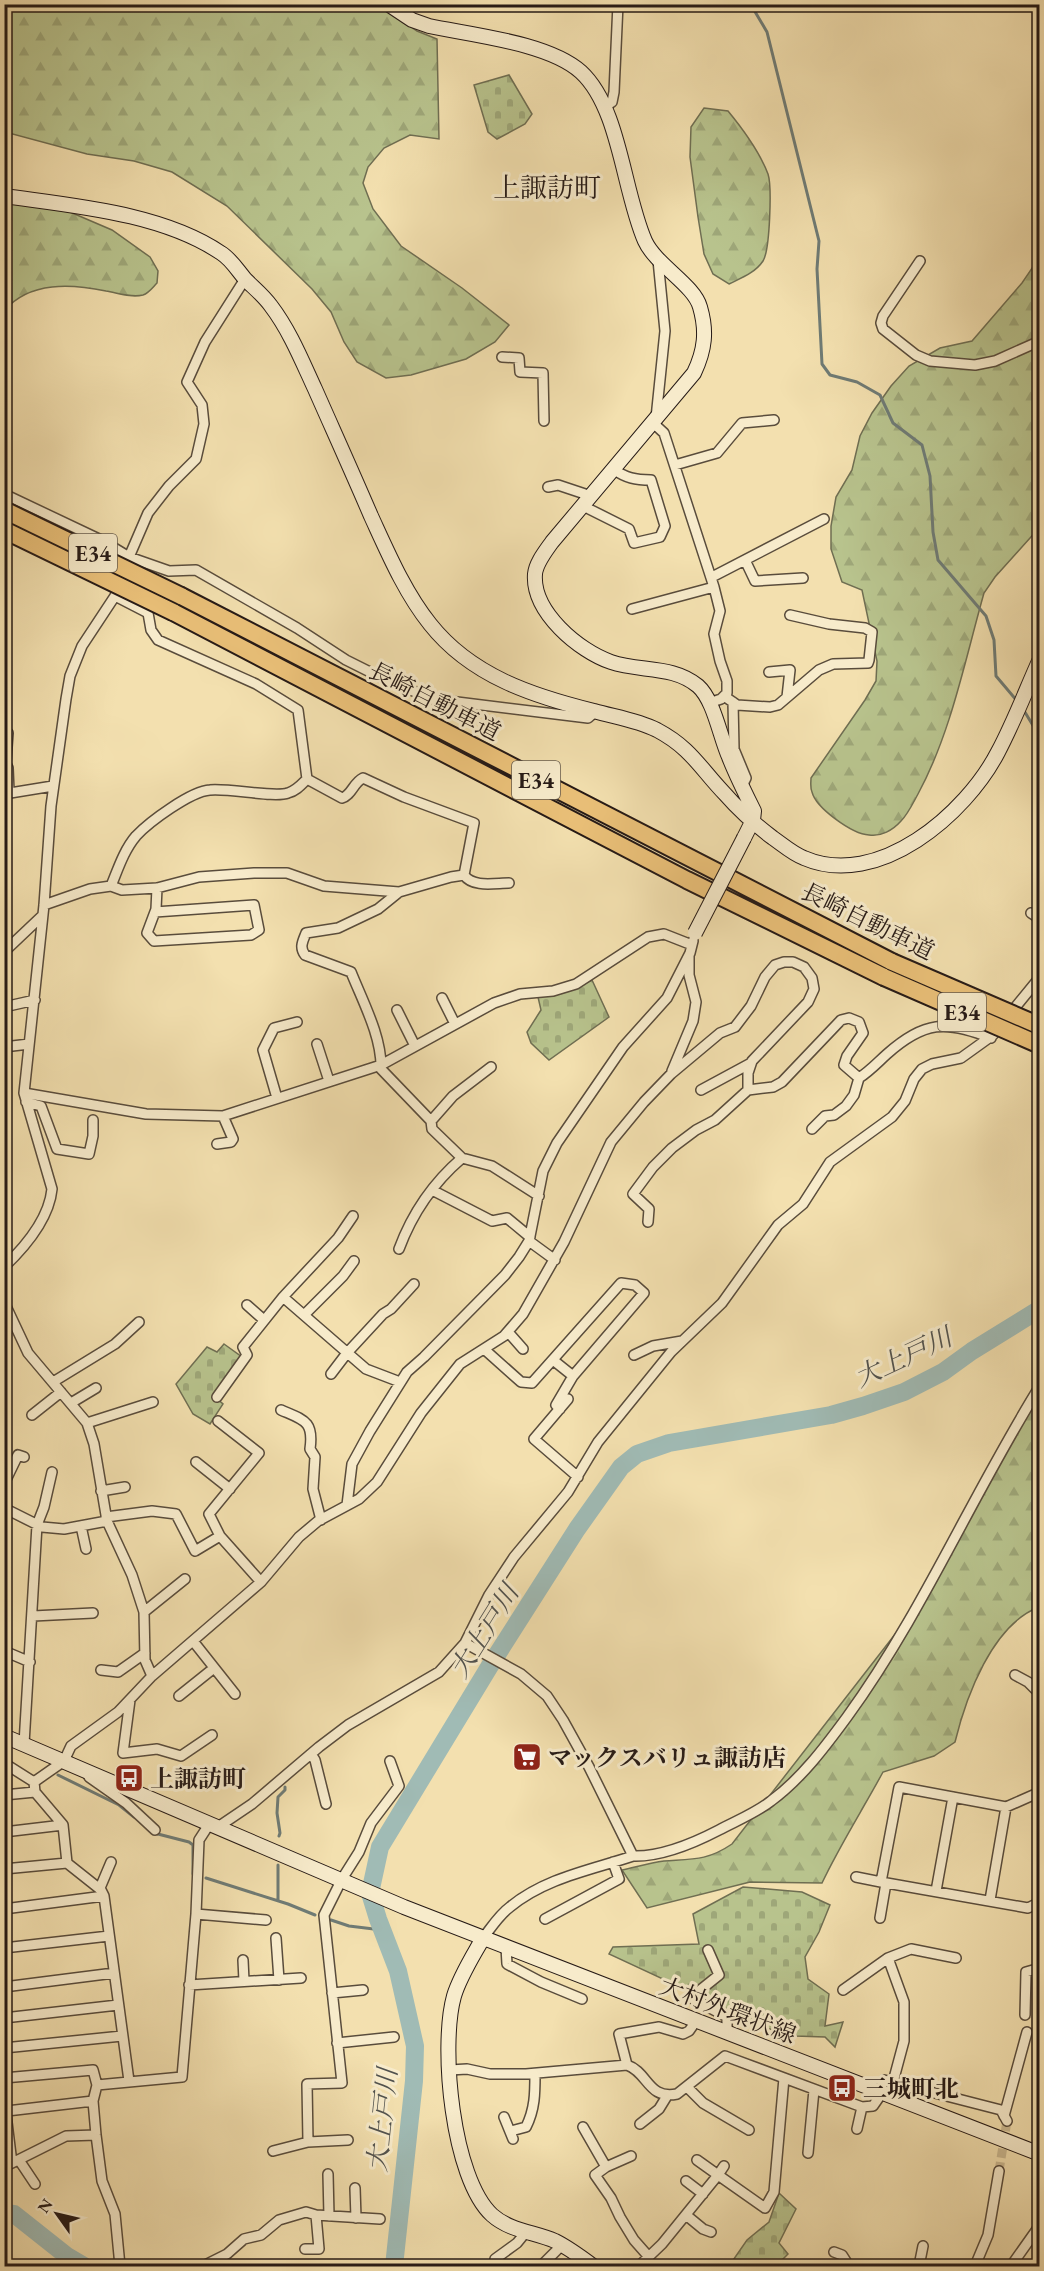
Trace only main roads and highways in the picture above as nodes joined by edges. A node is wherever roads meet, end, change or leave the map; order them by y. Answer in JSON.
{"nodes":[{"id":1,"x":4,"y":510,"type":"edge"},
{"id":2,"x":4,"y":530,"type":"edge"},
{"id":3,"x":1040,"y":1026,"type":"edge"},
{"id":4,"x":1040,"y":1045,"type":"edge"}],
"edges":[{"from":1,"to":3,"type":"highway","name":"長崎自動車道","number":"E34","bridge":true},
{"from":2,"to":4,"type":"highway","name":"長崎自動車道","number":"E34","bridge":true}]}
